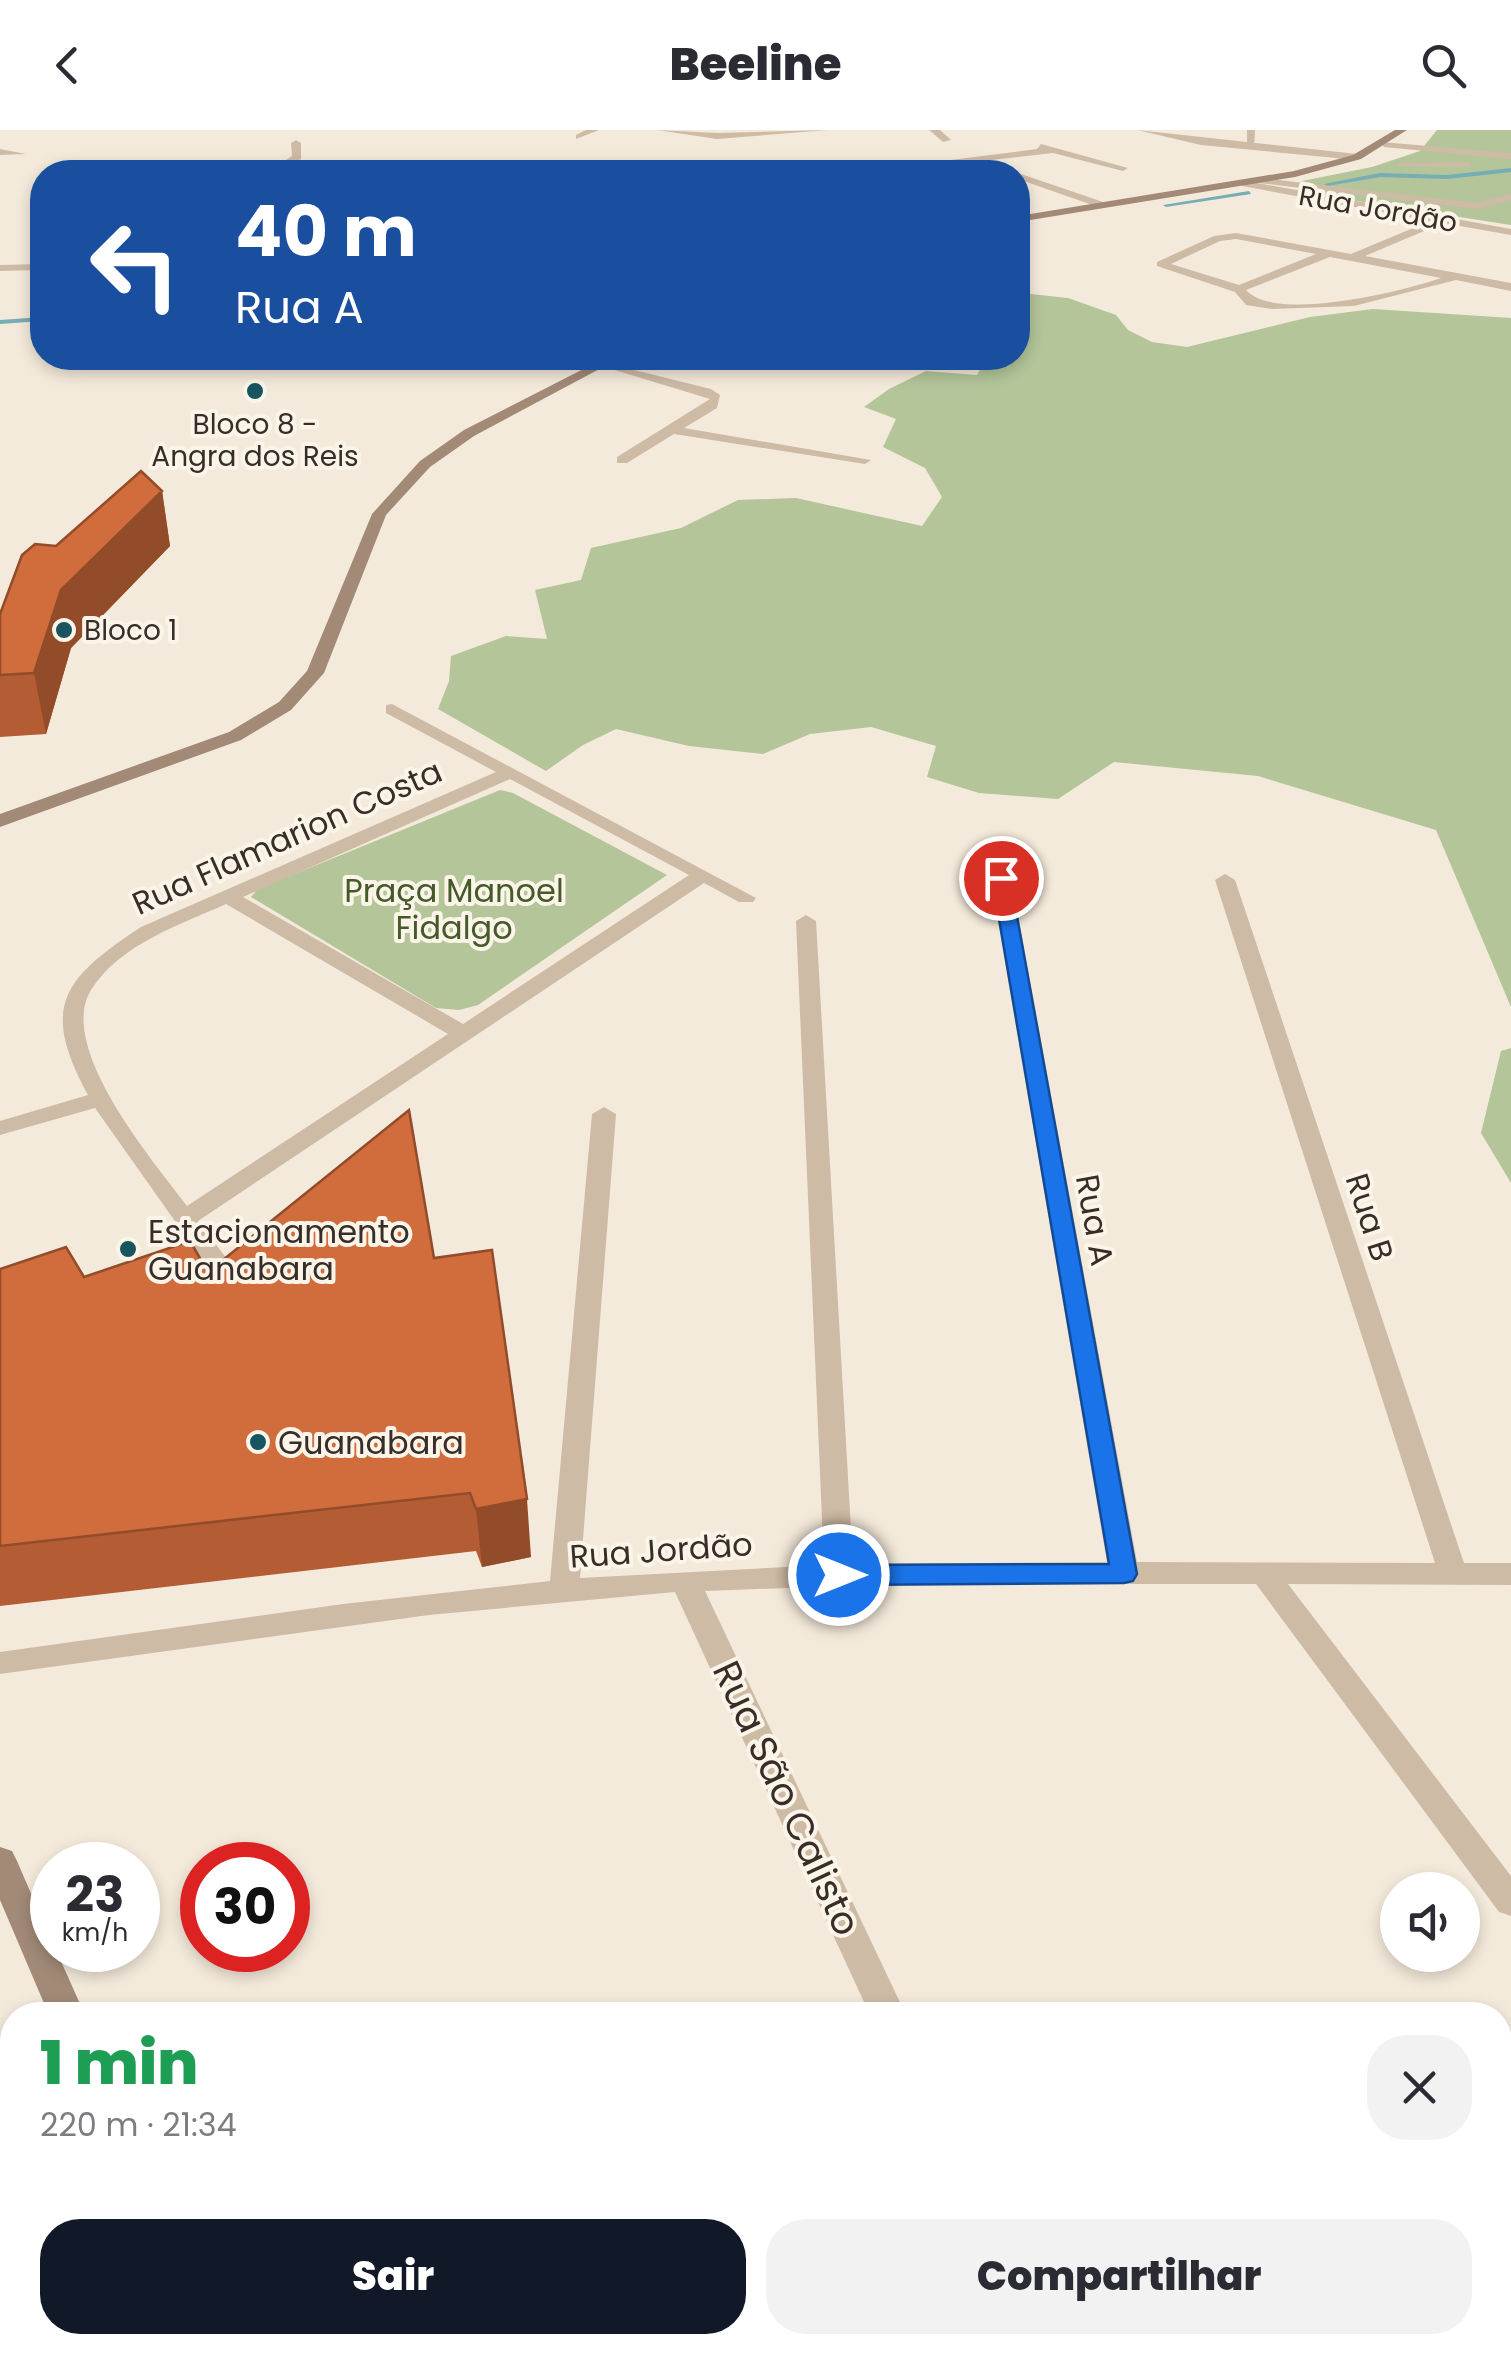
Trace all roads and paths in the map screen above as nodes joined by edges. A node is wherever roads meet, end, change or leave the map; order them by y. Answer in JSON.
{"nodes":[{"id":1,"x":594,"y":130,"type":"edge"},
{"id":2,"x":662,"y":130,"type":"edge"},
{"id":3,"x":808,"y":130,"type":"edge"},
{"id":4,"x":823,"y":130,"type":"edge"},
{"id":5,"x":934,"y":130,"type":"edge"},
{"id":6,"x":1142,"y":130,"type":"edge"},
{"id":7,"x":1251,"y":130,"type":"edge"},
{"id":8,"x":1402,"y":130,"type":"edge"},
{"id":9,"x":579,"y":138,"type":"dead end"},
{"id":10,"x":946,"y":140,"type":"dead end"},
{"id":11,"x":296,"y":143,"type":"dead end"},
{"id":12,"x":1024,"y":144,"type":"dead end"},
{"id":13,"x":1384,"y":144,"type":"junction"},
{"id":14,"x":1251,"y":147,"type":"junction"},
{"id":15,"x":1055,"y":150,"type":"junction"},
{"id":16,"x":0,"y":152,"type":"edge"},
{"id":17,"x":22,"y":154,"type":"dead end"},
{"id":18,"x":1511,"y":156,"type":"edge"},
{"id":19,"x":1357,"y":157,"type":"junction"},
{"id":20,"x":292,"y":160,"type":"edge"},
{"id":21,"x":970,"y":160,"type":"edge"},
{"id":22,"x":1511,"y":164,"type":"edge"},
{"id":23,"x":1400,"y":166,"type":"dead end"},
{"id":24,"x":1123,"y":168,"type":"dead end"},
{"id":25,"x":1030,"y":180,"type":"edge"},
{"id":26,"x":1262,"y":181,"type":"junction"},
{"id":27,"x":1246,"y":184,"type":"junction"},
{"id":28,"x":1511,"y":197,"type":"edge"},
{"id":29,"x":1105,"y":206,"type":"junction"},
{"id":30,"x":1476,"y":206,"type":"junction"},
{"id":31,"x":1511,"y":212,"type":"edge"},
{"id":32,"x":1030,"y":218,"type":"edge"},
{"id":33,"x":1439,"y":221,"type":"junction"},
{"id":34,"x":1511,"y":232,"type":"edge"},
{"id":35,"x":1329,"y":252,"type":"junction"},
{"id":36,"x":1354,"y":257,"type":"junction"},
{"id":37,"x":30,"y":267,"type":"edge"},
{"id":38,"x":0,"y":268,"type":"edge"},
{"id":39,"x":1454,"y":277,"type":"junction"},
{"id":40,"x":1511,"y":288,"type":"edge"},
{"id":41,"x":1240,"y":289,"type":"junction"},
{"id":42,"x":587,"y":370,"type":"edge"},
{"id":43,"x":641,"y":370,"type":"edge"},
{"id":44,"x":672,"y":430,"type":"junction"},
{"id":45,"x":622,"y":460,"type":"dead end"},
{"id":46,"x":864,"y":460,"type":"dead end"},
{"id":47,"x":392,"y":709,"type":"dead end"},
{"id":48,"x":511,"y":772,"type":"junction"},
{"id":49,"x":0,"y":821,"type":"edge"},
{"id":50,"x":703,"y":874,"type":"junction"},
{"id":51,"x":1001,"y":878,"type":"dead end"},
{"id":52,"x":1225,"y":880,"type":"dead end"},
{"id":53,"x":227,"y":896,"type":"junction"},
{"id":54,"x":746,"y":898,"type":"dead end"},
{"id":55,"x":806,"y":921,"type":"dead end"},
{"id":56,"x":460,"y":1032,"type":"junction"},
{"id":57,"x":100,"y":1099,"type":"junction"},
{"id":58,"x":604,"y":1114,"type":"dead end"},
{"id":59,"x":0,"y":1128,"type":"edge"},
{"id":60,"x":186,"y":1218,"type":"junction"},
{"id":61,"x":227,"y":1276,"type":"edge"},
{"id":62,"x":1262,"y":1572,"type":"junction"},
{"id":63,"x":1124,"y":1574,"type":"junction"},
{"id":64,"x":1453,"y":1574,"type":"junction"},
{"id":65,"x":1511,"y":1574,"type":"edge"},
{"id":66,"x":839,"y":1575,"type":"junction"},
{"id":67,"x":685,"y":1581,"type":"junction"},
{"id":68,"x":564,"y":1592,"type":"junction"},
{"id":69,"x":0,"y":1663,"type":"edge"},
{"id":70,"x":0,"y":1861,"type":"edge"},
{"id":71,"x":1511,"y":1902,"type":"edge"},
{"id":72,"x":61,"y":2002,"type":"edge"},
{"id":73,"x":882,"y":2002,"type":"edge"}],
"edges":[{"from":1,"to":9,"type":"street"},
{"from":2,"to":3,"type":"street"},
{"from":3,"to":4,"type":"street"},
{"from":5,"to":10,"type":"street"},
{"from":6,"to":14,"type":"street"},
{"from":7,"to":14,"type":"lane"},
{"from":8,"to":13,"type":"main road"},
{"from":11,"to":20,"type":"street"},
{"from":12,"to":15,"type":"street"},
{"from":13,"to":18,"type":"lane"},
{"from":13,"to":19,"type":"main road"},
{"from":14,"to":19,"type":"street"},
{"from":15,"to":21,"type":"street"},
{"from":15,"to":24,"type":"street"},
{"from":16,"to":17,"type":"lane"},
{"from":19,"to":26,"type":"main road"},
{"from":22,"to":23,"type":"lane"},
{"from":25,"to":29,"type":"street"},
{"from":26,"to":27,"type":"main road"},
{"from":26,"to":30,"type":"lane"},
{"from":27,"to":29,"type":"main road"},
{"from":27,"to":33,"type":"street","name":"Rua Jordão"},
{"from":28,"to":30,"type":"lane"},
{"from":29,"to":32,"type":"main road"},
{"from":30,"to":31,"type":"lane"},
{"from":30,"to":33,"type":"lane"},
{"from":33,"to":34,"type":"street","name":"Rua Jordão"},
{"from":33,"to":36,"type":"street"},
{"from":35,"to":36,"type":"street","name":"Rua Jordão"},
{"from":35,"to":41,"type":"street","name":"Rua Jordão"},
{"from":35,"to":41,"type":"street","name":"Rua Jordão"},
{"from":36,"to":39,"type":"street","name":"Rua Jordão"},
{"from":37,"to":38,"type":"street"},
{"from":39,"to":40,"type":"street"},
{"from":39,"to":41,"type":"street","name":"Rua Jordão"},
{"from":42,"to":49,"type":"main road"},
{"from":43,"to":44,"type":"lane"},
{"from":44,"to":45,"type":"lane"},
{"from":44,"to":46,"type":"lane"},
{"from":47,"to":48,"type":"street"},
{"from":48,"to":50,"type":"street"},
{"from":48,"to":53,"type":"street","name":"Rua Flamarion Costa"},
{"from":50,"to":54,"type":"street"},
{"from":50,"to":56,"type":"street"},
{"from":51,"to":63,"type":"street","name":"Rua A"},
{"from":52,"to":64,"type":"street","name":"Rua B"},
{"from":53,"to":56,"type":"street"},
{"from":53,"to":57,"type":"street","name":"Rua Flamarion Costa"},
{"from":55,"to":66,"type":"street"},
{"from":56,"to":60,"type":"street"},
{"from":57,"to":59,"type":"street"},
{"from":57,"to":60,"type":"street","name":"Rua Flamarion Costa"},
{"from":58,"to":68,"type":"street"},
{"from":60,"to":61,"type":"street","name":"Rua Flamarion Costa"},
{"from":62,"to":63,"type":"street","name":"Rua Jordão"},
{"from":62,"to":64,"type":"street","name":"Rua Jordão"},
{"from":62,"to":71,"type":"street"},
{"from":63,"to":66,"type":"street","name":"Rua Jordão"},
{"from":64,"to":65,"type":"street","name":"Rua Jordão"},
{"from":66,"to":67,"type":"street","name":"Rua Jordão"},
{"from":67,"to":68,"type":"street","name":"Rua Jordão"},
{"from":67,"to":73,"type":"street","name":"Rua São Calisto"},
{"from":68,"to":69,"type":"street","name":"Rua Jordão"},
{"from":70,"to":72,"type":"main road"}]}
